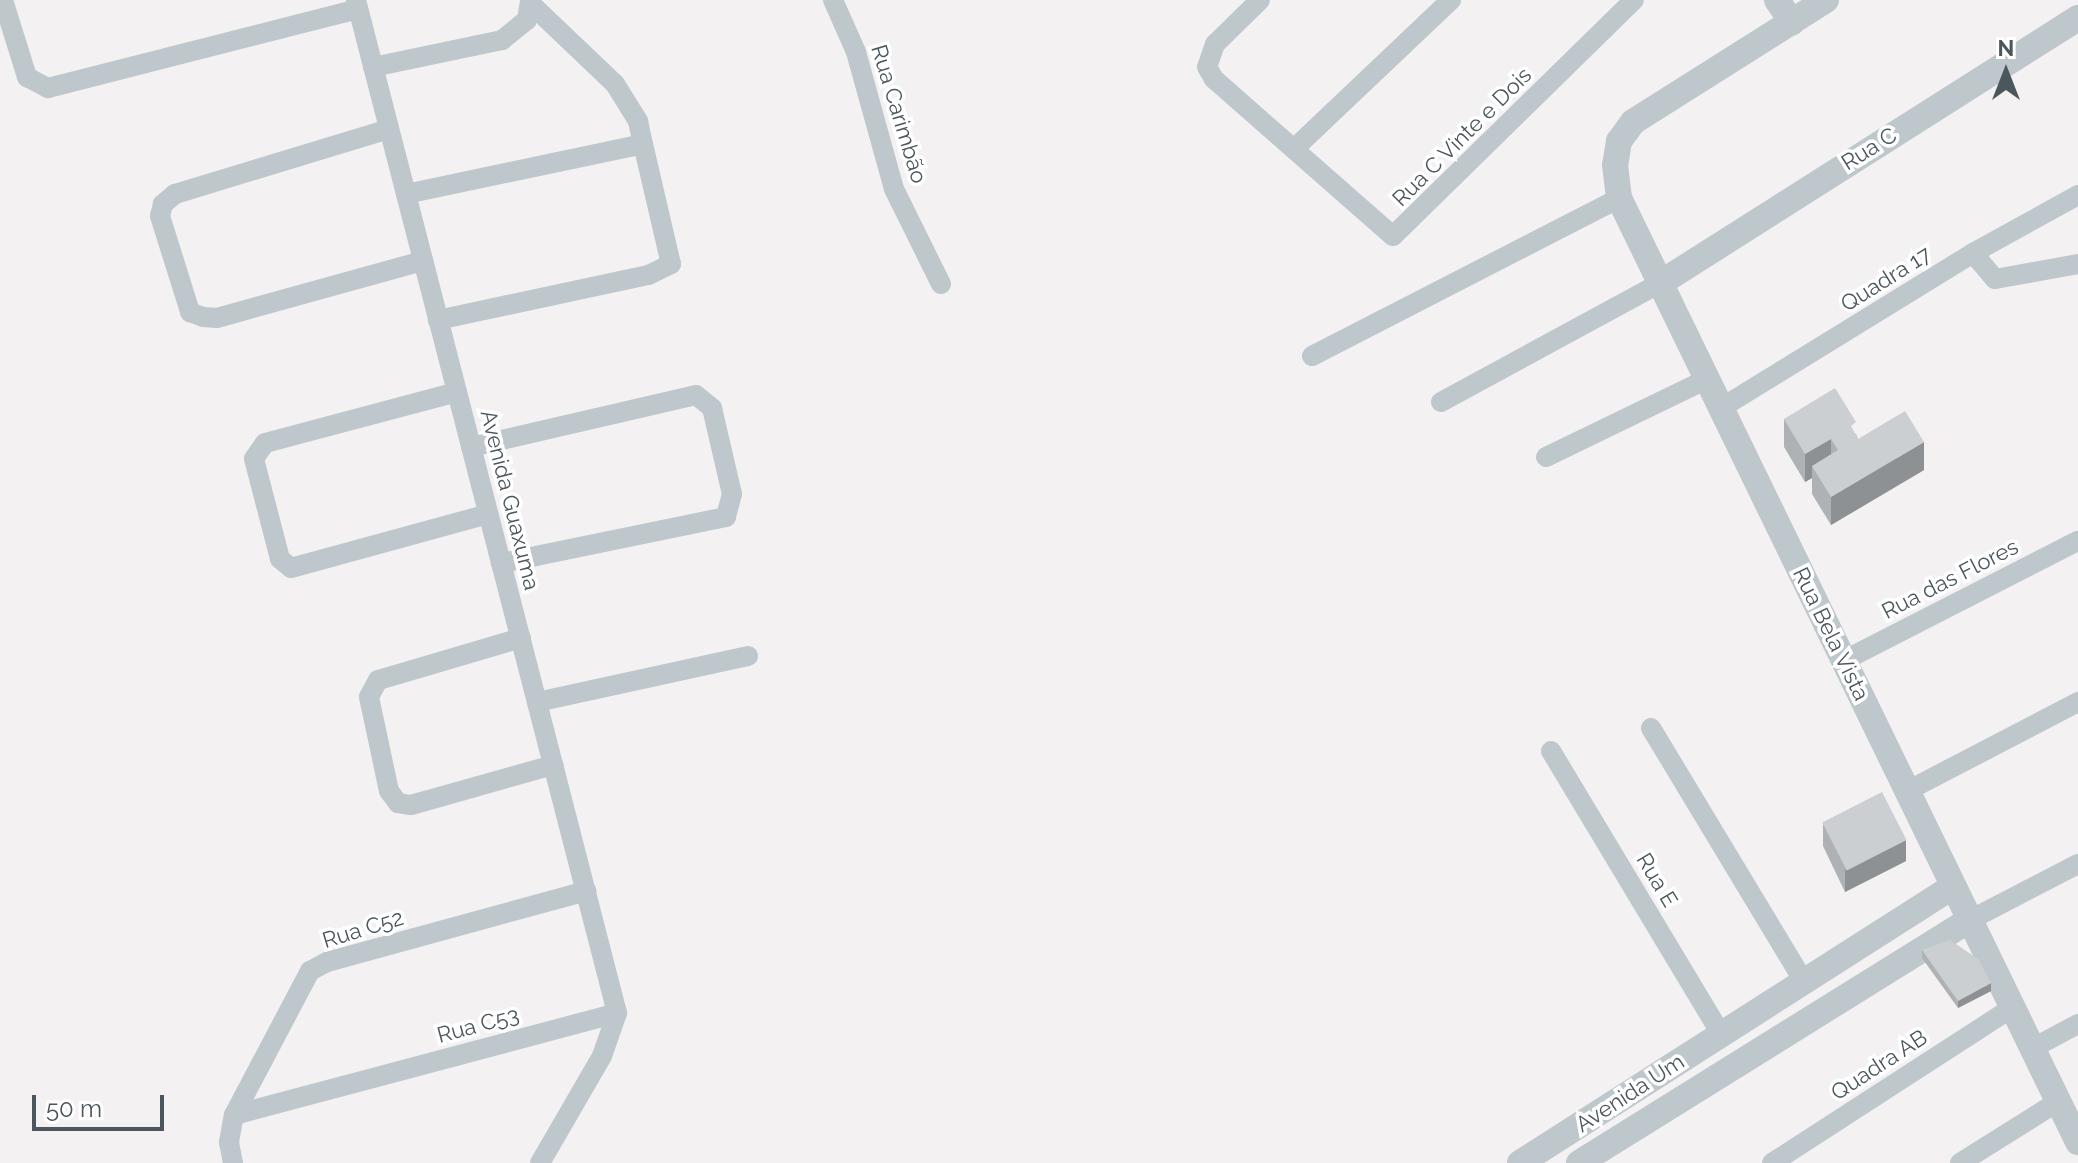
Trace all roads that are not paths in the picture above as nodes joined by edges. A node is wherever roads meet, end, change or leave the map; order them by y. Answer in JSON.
{"nodes":[{"id":1,"x":3,"y":0,"type":"edge"},
{"id":2,"x":833,"y":0,"type":"edge"},
{"id":3,"x":1260,"y":0,"type":"edge"},
{"id":4,"x":1451,"y":0,"type":"edge"},
{"id":5,"x":1634,"y":0,"type":"edge"},
{"id":6,"x":1777,"y":0,"type":"edge"},
{"id":7,"x":531,"y":2,"type":"edge"},
{"id":8,"x":357,"y":4,"type":"edge"},
{"id":9,"x":1808,"y":8,"type":"edge"},
{"id":10,"x":2078,"y":18,"type":"edge"},
{"id":11,"x":373,"y":67,"type":"junction"},
{"id":12,"x":389,"y":129,"type":"junction"},
{"id":13,"x":643,"y":144,"type":"junction"},
{"id":14,"x":1296,"y":147,"type":"junction"},
{"id":15,"x":406,"y":194,"type":"junction"},
{"id":16,"x":2078,"y":195,"type":"edge"},
{"id":17,"x":1619,"y":198,"type":"junction"},
{"id":18,"x":1973,"y":253,"type":"junction"},
{"id":19,"x":423,"y":261,"type":"junction"},
{"id":20,"x":2078,"y":264,"type":"edge"},
{"id":21,"x":1662,"y":282,"type":"junction"},
{"id":22,"x":941,"y":284,"type":"dead end"},
{"id":23,"x":438,"y":320,"type":"junction"},
{"id":24,"x":1312,"y":356,"type":"dead end"},
{"id":25,"x":1707,"y":379,"type":"junction"},
{"id":26,"x":457,"y":392,"type":"junction"},
{"id":27,"x":1441,"y":402,"type":"dead end"},
{"id":28,"x":1721,"y":408,"type":"junction"},
{"id":29,"x":471,"y":447,"type":"junction"},
{"id":30,"x":1546,"y":457,"type":"dead end"},
{"id":31,"x":488,"y":514,"type":"junction"},
{"id":32,"x":2078,"y":541,"type":"edge"},
{"id":33,"x":501,"y":563,"type":"junction"},
{"id":34,"x":521,"y":638,"type":"junction"},
{"id":35,"x":748,"y":656,"type":"dead end"},
{"id":36,"x":1843,"y":661,"type":"junction"},
{"id":37,"x":537,"y":702,"type":"junction"},
{"id":38,"x":2078,"y":702,"type":"edge"},
{"id":39,"x":1651,"y":728,"type":"dead end"},
{"id":40,"x":1551,"y":751,"type":"dead end"},
{"id":41,"x":553,"y":765,"type":"junction"},
{"id":42,"x":1909,"y":790,"type":"junction"},
{"id":43,"x":2078,"y":864,"type":"edge"},
{"id":44,"x":1952,"y":887,"type":"junction"},
{"id":45,"x":586,"y":891,"type":"junction"},
{"id":46,"x":1974,"y":933,"type":"junction"},
{"id":47,"x":1804,"y":982,"type":"junction"},
{"id":48,"x":2012,"y":1008,"type":"junction"},
{"id":49,"x":617,"y":1013,"type":"junction"},
{"id":50,"x":2078,"y":1024,"type":"edge"},
{"id":51,"x":1730,"y":1029,"type":"junction"},
{"id":52,"x":2033,"y":1048,"type":"junction"},
{"id":53,"x":1758,"y":1052,"type":"junction"},
{"id":54,"x":2059,"y":1101,"type":"junction"},
{"id":55,"x":234,"y":1115,"type":"junction"},
{"id":56,"x":2078,"y":1142,"type":"edge"},
{"id":57,"x":233,"y":1163,"type":"edge"},
{"id":58,"x":540,"y":1163,"type":"edge"},
{"id":59,"x":1520,"y":1163,"type":"edge"},
{"id":60,"x":1579,"y":1163,"type":"edge"},
{"id":61,"x":1772,"y":1163,"type":"edge"},
{"id":62,"x":1960,"y":1163,"type":"edge"}],
"edges":[{"from":1,"to":8,"type":"street"},
{"from":2,"to":22,"type":"street","name":"Rua Carimbão"},
{"from":3,"to":14,"type":"street","name":"Rua C Vinte e Dois"},
{"from":4,"to":14,"type":"street"},
{"from":5,"to":14,"type":"street","name":"Rua C Vinte e Dois"},
{"from":6,"to":9,"type":"street"},
{"from":7,"to":11,"type":"street"},
{"from":7,"to":13,"type":"street"},
{"from":8,"to":11,"type":"street","name":"Avenida Guaxuma"},
{"from":9,"to":17,"type":"street","name":"Rua Bela Vista"},
{"from":10,"to":21,"type":"street","name":"Rua C"},
{"from":11,"to":12,"type":"street","name":"Avenida Guaxuma"},
{"from":12,"to":15,"type":"street","name":"Avenida Guaxuma"},
{"from":12,"to":19,"type":"street"},
{"from":13,"to":15,"type":"street"},
{"from":13,"to":23,"type":"street"},
{"from":15,"to":19,"type":"street","name":"Avenida Guaxuma"},
{"from":16,"to":18,"type":"street","name":"Quadra 17"},
{"from":17,"to":21,"type":"street","name":"Rua Bela Vista"},
{"from":17,"to":24,"type":"street"},
{"from":18,"to":20,"type":"street"},
{"from":18,"to":28,"type":"street","name":"Quadra 17"},
{"from":19,"to":23,"type":"street","name":"Avenida Guaxuma"},
{"from":21,"to":25,"type":"street","name":"Rua Bela Vista"},
{"from":21,"to":27,"type":"street"},
{"from":23,"to":26,"type":"street","name":"Avenida Guaxuma"},
{"from":25,"to":28,"type":"street","name":"Rua Bela Vista"},
{"from":25,"to":30,"type":"street"},
{"from":26,"to":29,"type":"street","name":"Avenida Guaxuma"},
{"from":26,"to":31,"type":"street"},
{"from":28,"to":36,"type":"street","name":"Rua Bela Vista"},
{"from":29,"to":31,"type":"street","name":"Avenida Guaxuma"},
{"from":29,"to":33,"type":"street"},
{"from":31,"to":33,"type":"street","name":"Avenida Guaxuma"},
{"from":32,"to":36,"type":"street","name":"Rua das Flores"},
{"from":33,"to":34,"type":"street","name":"Avenida Guaxuma"},
{"from":34,"to":37,"type":"street","name":"Avenida Guaxuma"},
{"from":34,"to":41,"type":"street"},
{"from":35,"to":37,"type":"street"},
{"from":36,"to":42,"type":"street","name":"Rua Bela Vista"},
{"from":37,"to":41,"type":"street","name":"Avenida Guaxuma"},
{"from":38,"to":42,"type":"street"},
{"from":39,"to":47,"type":"street"},
{"from":40,"to":51,"type":"street","name":"Rua E"},
{"from":41,"to":45,"type":"street","name":"Avenida Guaxuma"},
{"from":42,"to":44,"type":"street","name":"Rua Bela Vista"},
{"from":43,"to":46,"type":"street"},
{"from":44,"to":46,"type":"street","name":"Rua Bela Vista"},
{"from":44,"to":47,"type":"street","name":"Avenida Um"},
{"from":45,"to":49,"type":"street","name":"Avenida Guaxuma"},
{"from":45,"to":55,"type":"street","name":"Rua C52"},
{"from":46,"to":48,"type":"street","name":"Rua Bela Vista"},
{"from":46,"to":53,"type":"street","name":"Avenida Um"},
{"from":47,"to":51,"type":"street","name":"Avenida Um"},
{"from":48,"to":52,"type":"street","name":"Rua Bela Vista"},
{"from":48,"to":61,"type":"street","name":"Quadra AB"},
{"from":49,"to":55,"type":"street","name":"Rua C53"},
{"from":49,"to":58,"type":"street"},
{"from":50,"to":52,"type":"street"},
{"from":51,"to":53,"type":"street"},
{"from":51,"to":59,"type":"street","name":"Avenida Um"},
{"from":52,"to":54,"type":"street","name":"Rua Bela Vista"},
{"from":53,"to":60,"type":"street","name":"Avenida Um"},
{"from":54,"to":56,"type":"street","name":"Rua Bela Vista"},
{"from":54,"to":62,"type":"street"},
{"from":55,"to":57,"type":"street"}]}
